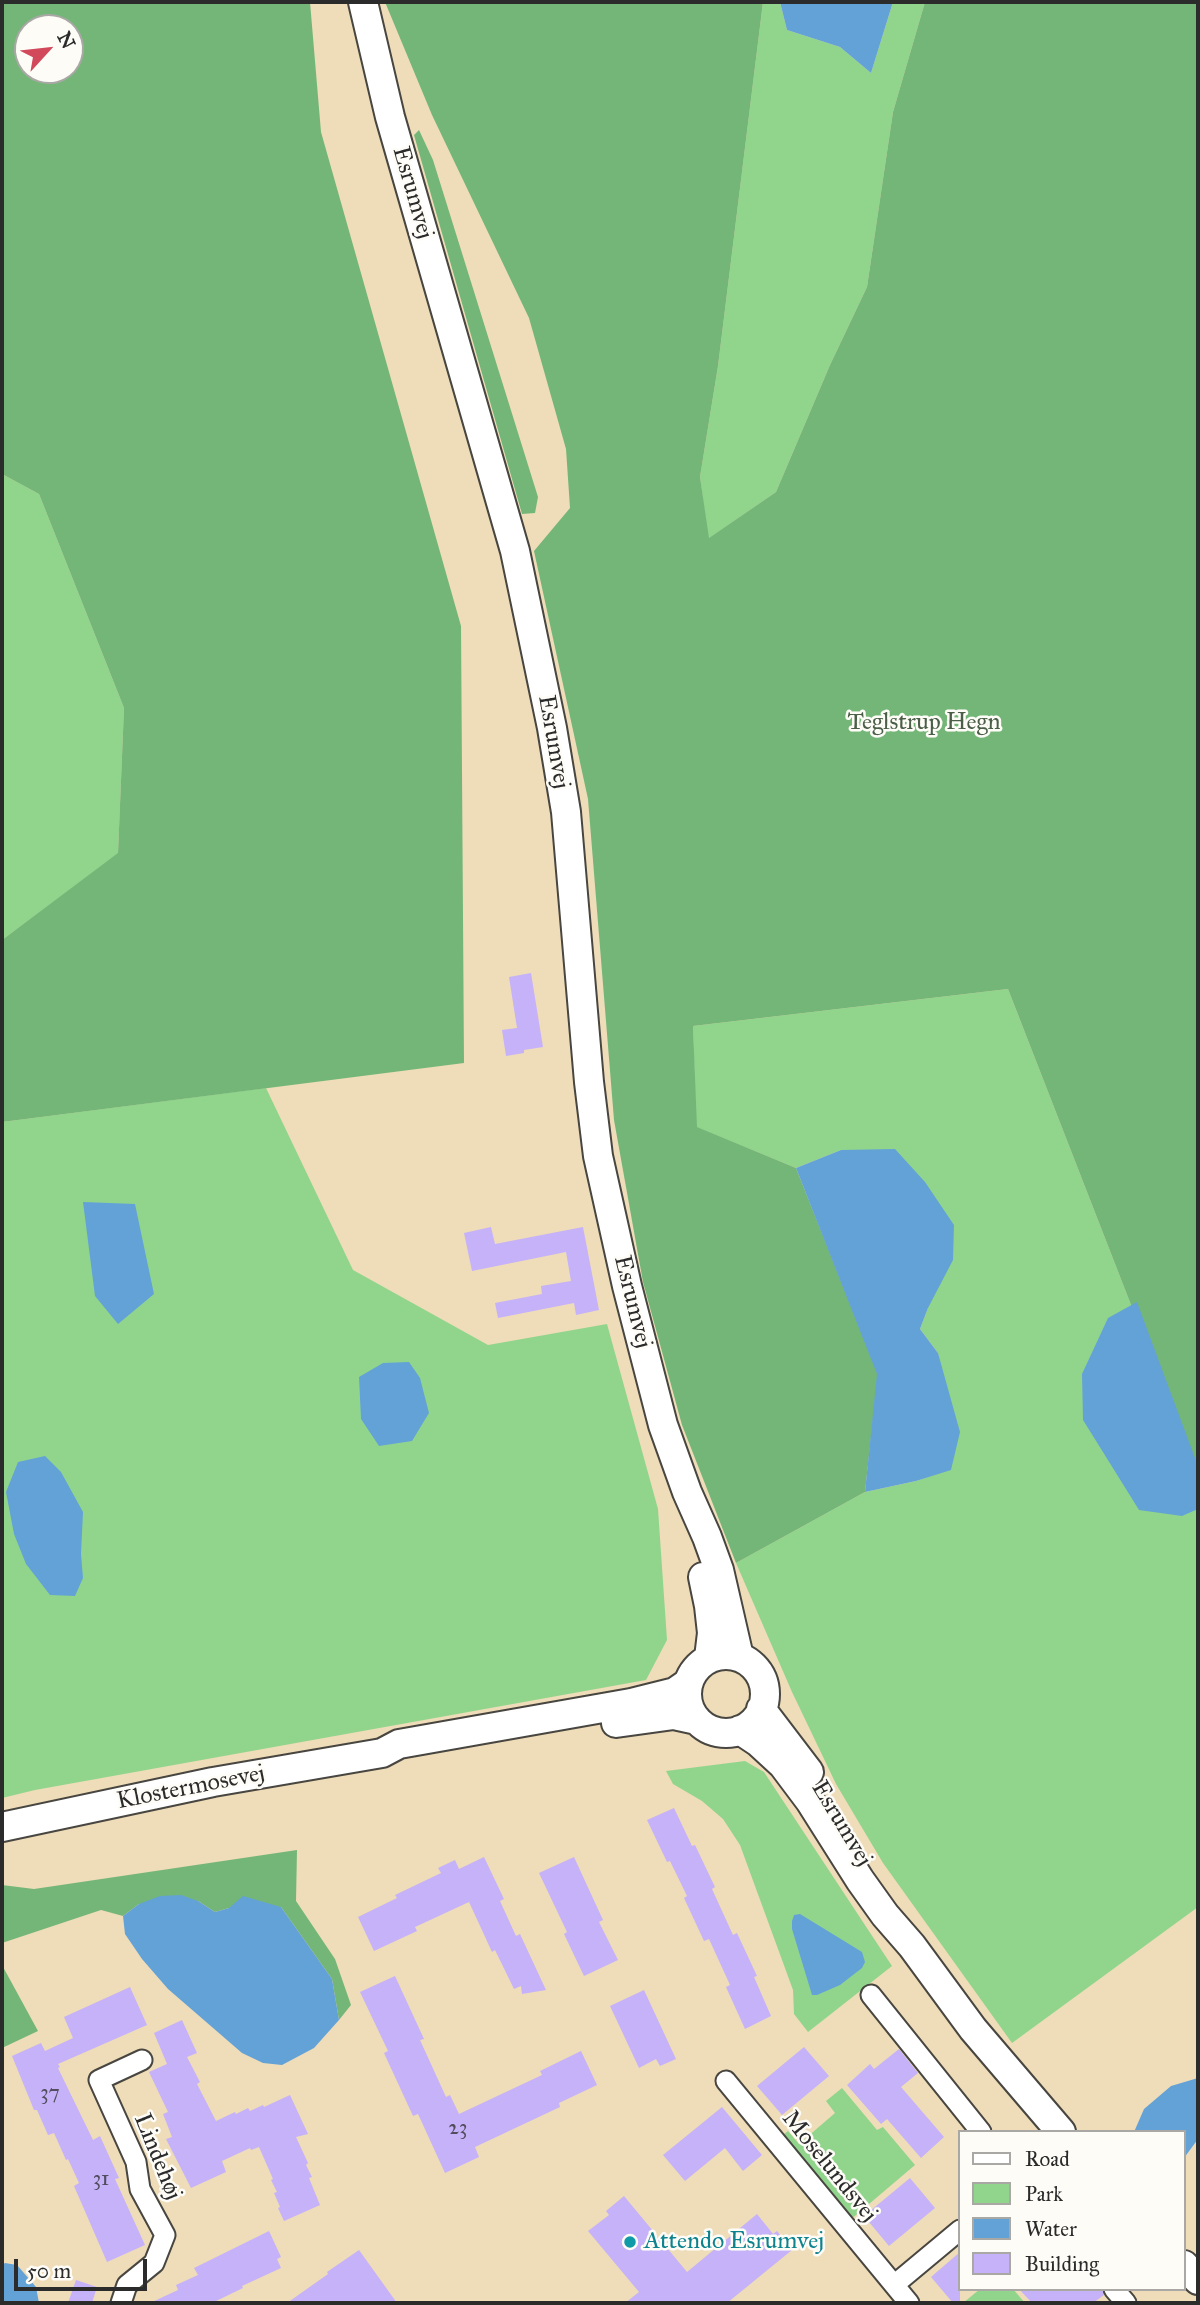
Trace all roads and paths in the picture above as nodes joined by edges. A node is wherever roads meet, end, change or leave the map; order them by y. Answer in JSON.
{"nodes":[{"id":1,"x":363,"y":2,"type":"edge"},
{"id":2,"x":687,"y":1492,"type":"junction"},
{"id":3,"x":739,"y":1657,"type":"junction"},
{"id":4,"x":709,"y":1658,"type":"junction"},
{"id":5,"x":688,"y":1683,"type":"junction"},
{"id":6,"x":761,"y":1709,"type":"junction"},
{"id":7,"x":698,"y":1720,"type":"junction"},
{"id":8,"x":740,"y":1730,"type":"junction"},
{"id":9,"x":382,"y":1753,"type":"junction"},
{"id":10,"x":2,"y":1827,"type":"edge"},
{"id":11,"x":912,"y":1946,"type":"junction"},
{"id":12,"x":871,"y":1995,"type":"dead end"},
{"id":13,"x":142,"y":2060,"type":"dead end"},
{"id":14,"x":726,"y":2081,"type":"dead end"},
{"id":15,"x":979,"y":2130,"type":"edge"},
{"id":16,"x":1059,"y":2130,"type":"edge"},
{"id":17,"x":958,"y":2232,"type":"edge"},
{"id":18,"x":1186,"y":2266,"type":"edge"},
{"id":19,"x":1198,"y":2280,"type":"edge"},
{"id":20,"x":894,"y":2285,"type":"junction"},
{"id":21,"x":124,"y":2294,"type":"edge"},
{"id":22,"x":909,"y":2303,"type":"edge"}],
"edges":[{"from":1,"to":2,"type":"main road","name":"Esrumvej"},
{"from":2,"to":3,"type":"main road","name":"Esrumvej"},
{"from":2,"to":4,"type":"main road","name":"Esrumvej"},
{"from":3,"to":4,"type":"main road"},
{"from":3,"to":6,"type":"main road"},
{"from":4,"to":5,"type":"main road"},
{"from":5,"to":7,"type":"main road"},
{"from":5,"to":9,"type":"main road","name":"Klostermosevej"},
{"from":6,"to":8,"type":"main road"},
{"from":6,"to":11,"type":"main road","name":"Esrumvej"},
{"from":7,"to":8,"type":"main road"},
{"from":7,"to":9,"type":"main road","name":"Klostermosevej"},
{"from":8,"to":11,"type":"main road","name":"Esrumvej"},
{"from":9,"to":10,"type":"main road","name":"Klostermosevej"},
{"from":11,"to":16,"type":"main road","name":"Esrumvej"},
{"from":12,"to":15,"type":"street"},
{"from":13,"to":21,"type":"street","name":"Lindehøj"},
{"from":14,"to":20,"type":"street","name":"Moselundsvej"},
{"from":17,"to":20,"type":"street"},
{"from":18,"to":19,"type":"main road"},
{"from":20,"to":22,"type":"street","name":"Moselundsvej"}]}
